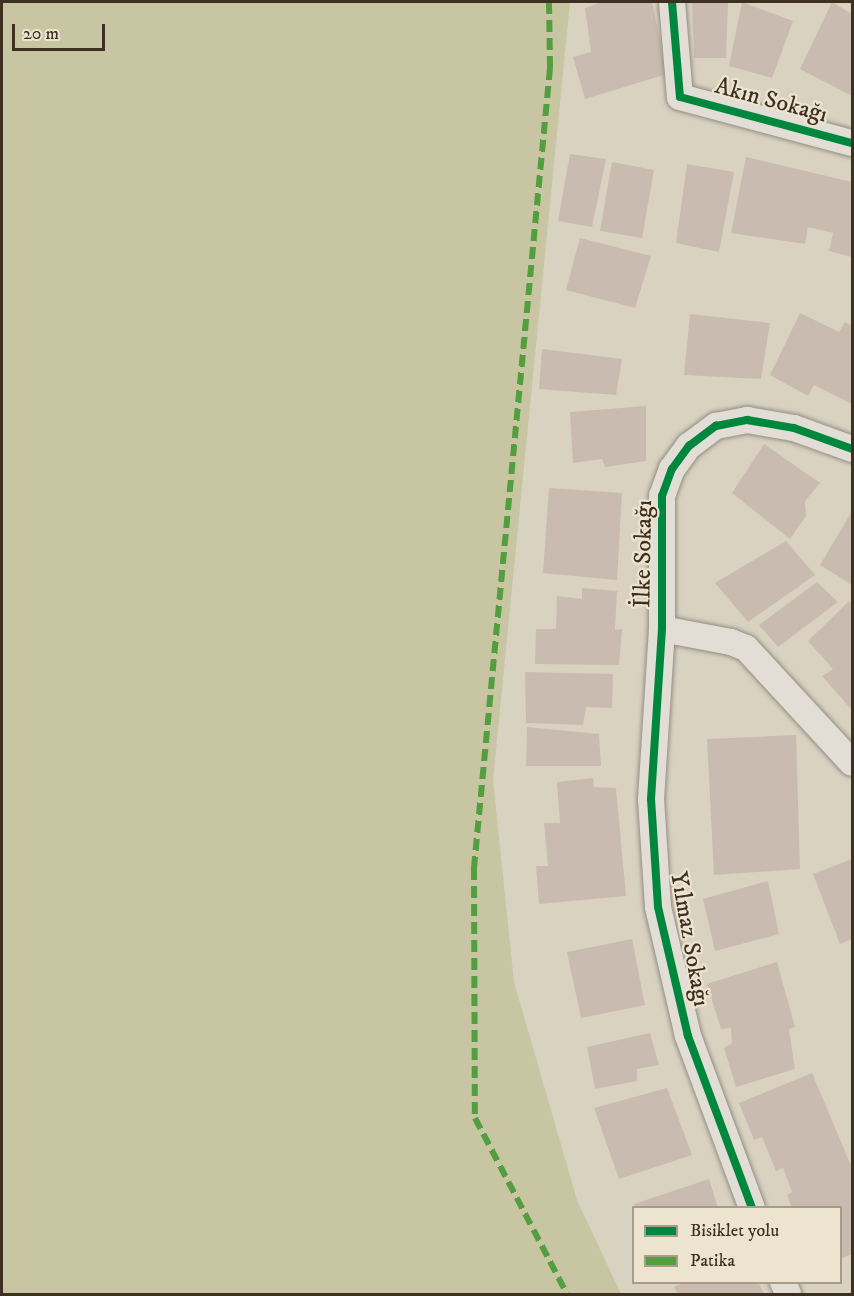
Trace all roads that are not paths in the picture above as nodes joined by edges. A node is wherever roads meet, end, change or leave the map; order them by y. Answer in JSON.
{"nodes":[{"id":1,"x":672,"y":2,"type":"edge"},
{"id":2,"x":852,"y":143,"type":"edge"},
{"id":3,"x":852,"y":449,"type":"edge"},
{"id":4,"x":662,"y":629,"type":"junction"},
{"id":5,"x":852,"y":763,"type":"edge"},
{"id":6,"x":751,"y":1206,"type":"edge"}],
"edges":[{"from":1,"to":2,"type":"street","name":"Akın Sokağı"},
{"from":3,"to":4,"type":"street","name":"İlke Sokağı"},
{"from":4,"to":5,"type":"street"},
{"from":4,"to":6,"type":"street","name":"Yılmaz Sokağı"}]}
